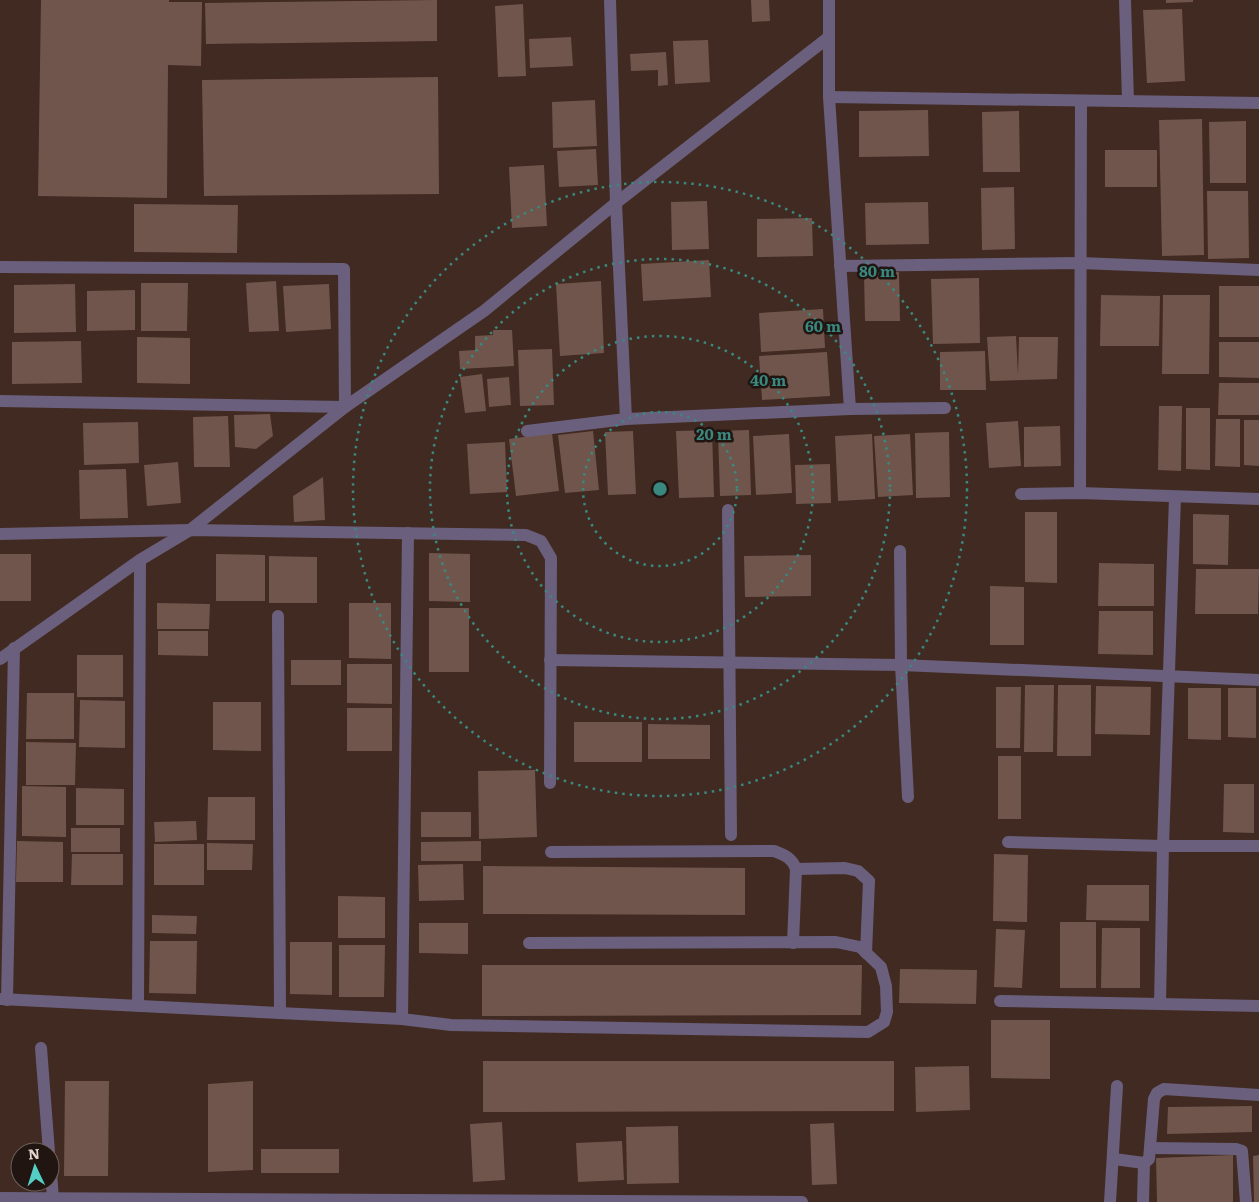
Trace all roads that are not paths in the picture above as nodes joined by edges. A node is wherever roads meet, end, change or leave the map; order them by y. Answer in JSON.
{"nodes":[{"id":1,"x":610,"y":0,"type":"edge"},
{"id":2,"x":829,"y":0,"type":"edge"},
{"id":3,"x":1125,"y":0,"type":"edge"},
{"id":4,"x":829,"y":37,"type":"junction"},
{"id":5,"x":829,"y":97,"type":"junction"},
{"id":6,"x":1081,"y":101,"type":"junction"},
{"id":7,"x":1128,"y":101,"type":"junction"},
{"id":8,"x":1259,"y":103,"type":"edge"},
{"id":9,"x":616,"y":203,"type":"junction"},
{"id":10,"x":1080,"y":263,"type":"junction"},
{"id":11,"x":840,"y":266,"type":"junction"},
{"id":12,"x":0,"y":267,"type":"edge"},
{"id":13,"x":1259,"y":270,"type":"edge"},
{"id":14,"x":0,"y":400,"type":"edge"},
{"id":15,"x":345,"y":407,"type":"junction"},
{"id":16,"x":945,"y":408,"type":"dead end"},
{"id":17,"x":850,"y":409,"type":"junction"},
{"id":18,"x":626,"y":419,"type":"junction"},
{"id":19,"x":527,"y":431,"type":"dead end"},
{"id":20,"x":1080,"y":493,"type":"junction"},
{"id":21,"x":1021,"y":494,"type":"dead end"},
{"id":22,"x":1176,"y":497,"type":"junction"},
{"id":23,"x":1259,"y":499,"type":"edge"},
{"id":24,"x":728,"y":510,"type":"dead end"},
{"id":25,"x":190,"y":530,"type":"junction"},
{"id":26,"x":408,"y":533,"type":"junction"},
{"id":27,"x":0,"y":534,"type":"edge"},
{"id":28,"x":900,"y":551,"type":"dead end"},
{"id":29,"x":140,"y":560,"type":"junction"},
{"id":30,"x":278,"y":616,"type":"dead end"},
{"id":31,"x":14,"y":648,"type":"junction"},
{"id":32,"x":0,"y":659,"type":"edge"},
{"id":33,"x":550,"y":660,"type":"junction"},
{"id":34,"x":729,"y":662,"type":"junction"},
{"id":35,"x":902,"y":665,"type":"junction"},
{"id":36,"x":1170,"y":676,"type":"junction"},
{"id":37,"x":1259,"y":680,"type":"edge"},
{"id":38,"x":550,"y":783,"type":"dead end"},
{"id":39,"x":908,"y":797,"type":"dead end"},
{"id":40,"x":731,"y":835,"type":"dead end"},
{"id":41,"x":1008,"y":842,"type":"dead end"},
{"id":42,"x":1163,"y":846,"type":"junction"},
{"id":43,"x":1259,"y":846,"type":"edge"},
{"id":44,"x":551,"y":852,"type":"dead end"},
{"id":45,"x":796,"y":869,"type":"junction"},
{"id":46,"x":529,"y":943,"type":"dead end"},
{"id":47,"x":793,"y":943,"type":"junction"},
{"id":48,"x":866,"y":953,"type":"junction"},
{"id":49,"x":4,"y":999,"type":"edge"},
{"id":50,"x":1000,"y":1001,"type":"dead end"},
{"id":51,"x":1160,"y":1004,"type":"junction"},
{"id":52,"x":138,"y":1006,"type":"junction"},
{"id":53,"x":1259,"y":1006,"type":"edge"},
{"id":54,"x":280,"y":1013,"type":"junction"},
{"id":55,"x":402,"y":1019,"type":"junction"},
{"id":56,"x":41,"y":1048,"type":"dead end"},
{"id":57,"x":1117,"y":1086,"type":"dead end"},
{"id":58,"x":1259,"y":1095,"type":"edge"},
{"id":59,"x":48,"y":1142,"type":"edge"},
{"id":60,"x":1150,"y":1148,"type":"junction"},
{"id":61,"x":1114,"y":1159,"type":"junction"},
{"id":62,"x":1143,"y":1162,"type":"junction"},
{"id":63,"x":52,"y":1192,"type":"edge"},
{"id":64,"x":0,"y":1198,"type":"edge"},
{"id":65,"x":53,"y":1199,"type":"junction"},
{"id":66,"x":111,"y":1200,"type":"edge"},
{"id":67,"x":288,"y":1200,"type":"edge"},
{"id":68,"x":462,"y":1201,"type":"edge"},
{"id":69,"x":632,"y":1201,"type":"edge"},
{"id":70,"x":802,"y":1202,"type":"edge"},
{"id":71,"x":1110,"y":1202,"type":"edge"},
{"id":72,"x":1143,"y":1202,"type":"edge"},
{"id":73,"x":1246,"y":1202,"type":"edge"}],
"edges":[{"from":1,"to":9,"type":"street"},
{"from":2,"to":4,"type":"street"},
{"from":3,"to":7,"type":"street"},
{"from":4,"to":5,"type":"street"},
{"from":4,"to":9,"type":"street"},
{"from":5,"to":6,"type":"street"},
{"from":5,"to":11,"type":"street"},
{"from":6,"to":7,"type":"street"},
{"from":6,"to":10,"type":"street"},
{"from":7,"to":8,"type":"street"},
{"from":9,"to":15,"type":"street"},
{"from":9,"to":18,"type":"street"},
{"from":10,"to":11,"type":"street"},
{"from":10,"to":13,"type":"street"},
{"from":10,"to":20,"type":"street"},
{"from":11,"to":17,"type":"street"},
{"from":12,"to":15,"type":"street"},
{"from":14,"to":15,"type":"street"},
{"from":15,"to":25,"type":"street"},
{"from":16,"to":17,"type":"street"},
{"from":17,"to":18,"type":"street"},
{"from":18,"to":19,"type":"street"},
{"from":20,"to":21,"type":"street"},
{"from":20,"to":22,"type":"street"},
{"from":22,"to":23,"type":"street"},
{"from":22,"to":36,"type":"street"},
{"from":24,"to":34,"type":"street"},
{"from":25,"to":26,"type":"street"},
{"from":25,"to":27,"type":"street"},
{"from":25,"to":29,"type":"street"},
{"from":26,"to":33,"type":"street"},
{"from":26,"to":55,"type":"street"},
{"from":28,"to":35,"type":"street"},
{"from":29,"to":31,"type":"street"},
{"from":29,"to":52,"type":"street"},
{"from":30,"to":54,"type":"street"},
{"from":31,"to":32,"type":"street"},
{"from":31,"to":49,"type":"street"},
{"from":33,"to":34,"type":"street"},
{"from":33,"to":38,"type":"street"},
{"from":34,"to":35,"type":"street"},
{"from":34,"to":40,"type":"street"},
{"from":35,"to":36,"type":"street"},
{"from":35,"to":39,"type":"street"},
{"from":36,"to":37,"type":"street"},
{"from":36,"to":42,"type":"street"},
{"from":41,"to":42,"type":"street"},
{"from":42,"to":43,"type":"street"},
{"from":42,"to":51,"type":"street"},
{"from":44,"to":45,"type":"street"},
{"from":45,"to":47,"type":"street"},
{"from":45,"to":48,"type":"street"},
{"from":46,"to":47,"type":"street"},
{"from":47,"to":48,"type":"street"},
{"from":48,"to":55,"type":"street"},
{"from":49,"to":52,"type":"street"},
{"from":50,"to":51,"type":"street"},
{"from":51,"to":53,"type":"street"},
{"from":52,"to":54,"type":"street"},
{"from":54,"to":55,"type":"street"},
{"from":56,"to":59,"type":"street"},
{"from":57,"to":61,"type":"street"},
{"from":58,"to":60,"type":"street"},
{"from":60,"to":62,"type":"street"},
{"from":60,"to":73,"type":"street"},
{"from":61,"to":62,"type":"street"},
{"from":61,"to":71,"type":"street"},
{"from":62,"to":72,"type":"street"},
{"from":63,"to":65,"type":"street"},
{"from":64,"to":65,"type":"street"},
{"from":65,"to":66,"type":"street"},
{"from":66,"to":67,"type":"street"},
{"from":67,"to":68,"type":"street"},
{"from":68,"to":69,"type":"street"},
{"from":69,"to":70,"type":"street"}]}
